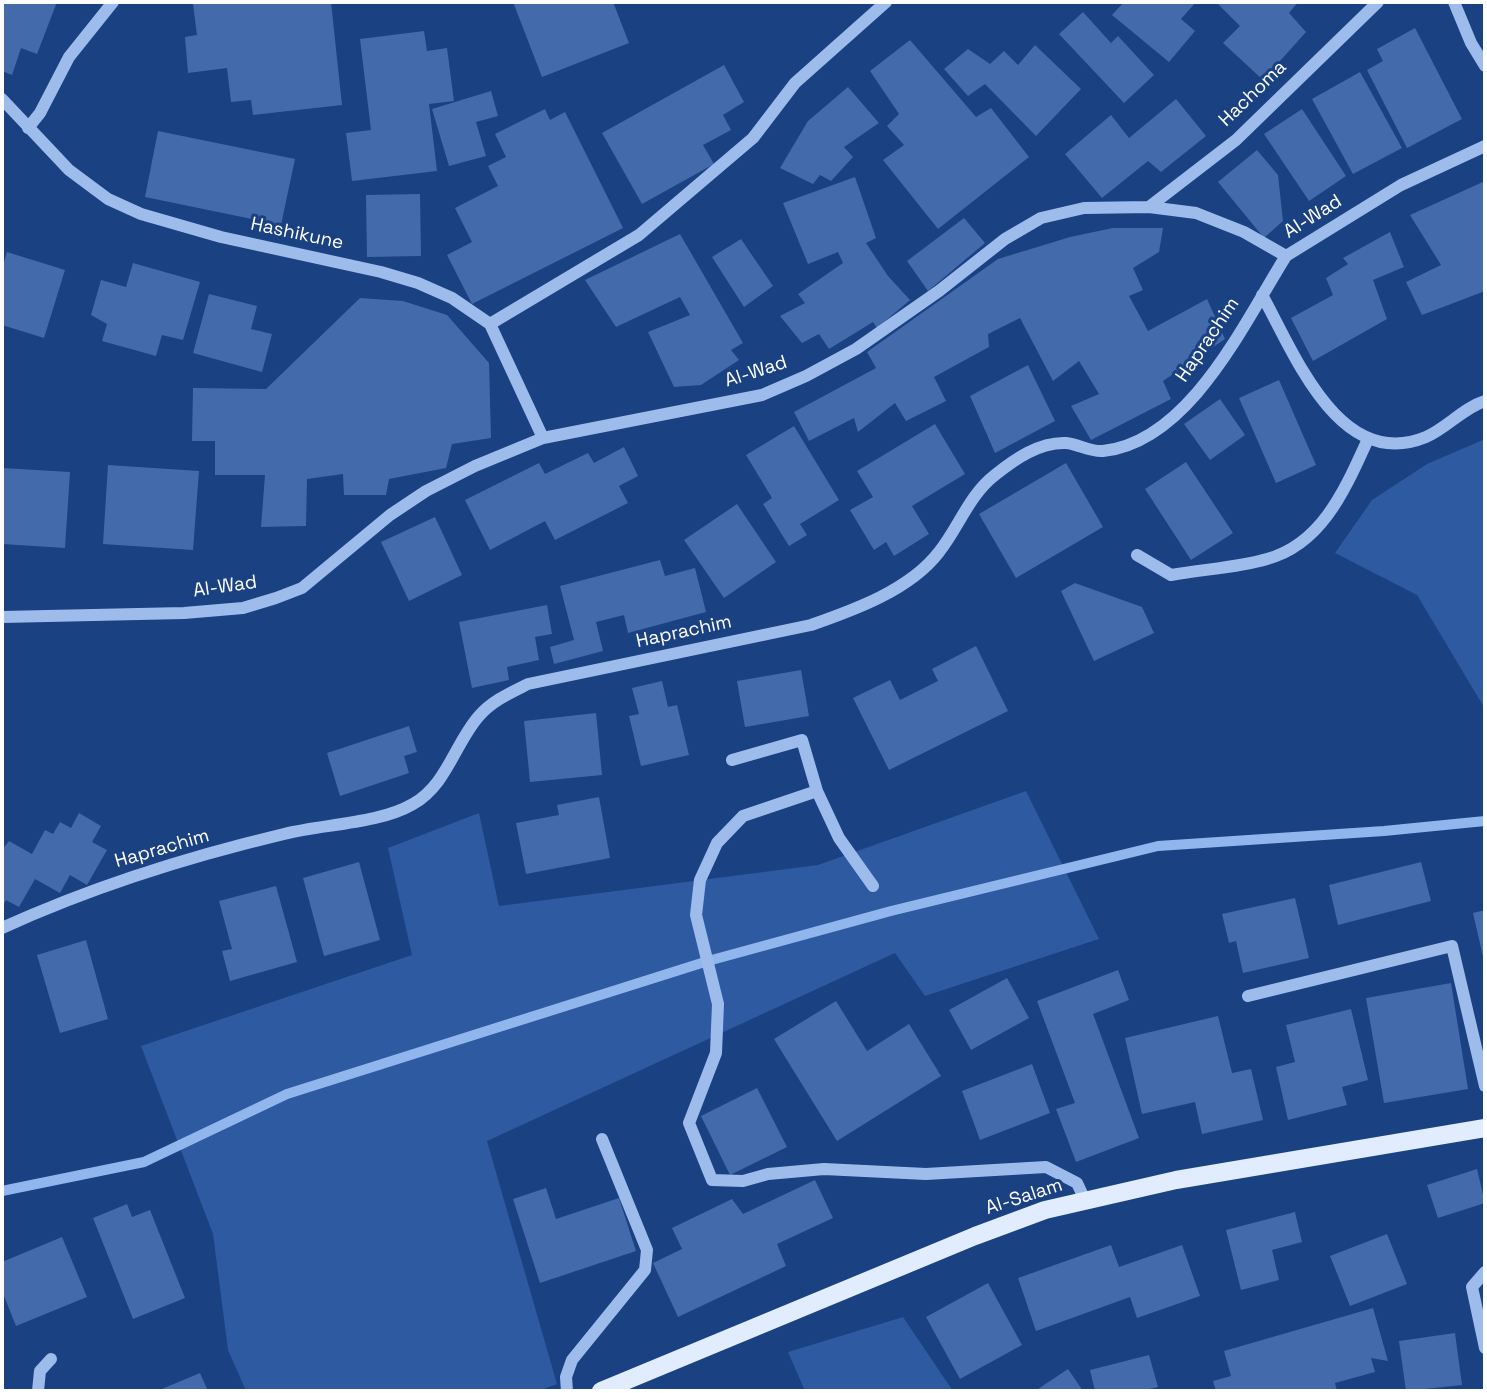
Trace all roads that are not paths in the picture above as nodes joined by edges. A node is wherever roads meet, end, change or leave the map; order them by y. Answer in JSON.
{"nodes":[{"id":1,"x":113,"y":2,"type":"edge"},
{"id":2,"x":886,"y":2,"type":"edge"},
{"id":3,"x":1378,"y":2,"type":"edge"},
{"id":4,"x":1454,"y":2,"type":"edge"},
{"id":5,"x":1485,"y":66,"type":"edge"},
{"id":6,"x":2,"y":99,"type":"edge"},
{"id":7,"x":28,"y":128,"type":"junction"},
{"id":8,"x":1485,"y":146,"type":"edge"},
{"id":9,"x":1149,"y":207,"type":"junction"},
{"id":10,"x":1286,"y":256,"type":"junction"},
{"id":11,"x":1262,"y":295,"type":"junction"},
{"id":12,"x":490,"y":324,"type":"junction"},
{"id":13,"x":1485,"y":401,"type":"edge"},
{"id":14,"x":543,"y":438,"type":"junction"},
{"id":15,"x":1368,"y":439,"type":"junction"},
{"id":16,"x":1137,"y":555,"type":"dead end"},
{"id":17,"x":2,"y":617,"type":"edge"},
{"id":18,"x":732,"y":760,"type":"dead end"},
{"id":19,"x":817,"y":790,"type":"junction"},
{"id":20,"x":873,"y":886,"type":"dead end"},
{"id":21,"x":2,"y":928,"type":"edge"},
{"id":22,"x":1248,"y":996,"type":"dead end"},
{"id":23,"x":1485,"y":1086,"type":"edge"},
{"id":24,"x":1485,"y":1128,"type":"edge"},
{"id":25,"x":601,"y":1139,"type":"dead end"},
{"id":26,"x":1085,"y":1199,"type":"junction"},
{"id":27,"x":1485,"y":1272,"type":"edge"},
{"id":28,"x":1485,"y":1348,"type":"edge"},
{"id":29,"x":51,"y":1359,"type":"dead end"},
{"id":30,"x":38,"y":1391,"type":"edge"},
{"id":31,"x":567,"y":1391,"type":"edge"},
{"id":32,"x":601,"y":1391,"type":"edge"}],
"edges":[{"from":1,"to":7,"type":"street"},
{"from":2,"to":12,"type":"street"},
{"from":3,"to":9,"type":"street","name":"Hachoma"},
{"from":4,"to":5,"type":"street"},
{"from":6,"to":7,"type":"street","name":"Hashikune"},
{"from":7,"to":12,"type":"street","name":"Hashikune"},
{"from":8,"to":10,"type":"street","name":"Al-Wad"},
{"from":9,"to":10,"type":"street","name":"Al-Wad"},
{"from":9,"to":14,"type":"street","name":"Al-Wad"},
{"from":10,"to":11,"type":"street","name":"Haprachim"},
{"from":11,"to":15,"type":"street"},
{"from":11,"to":21,"type":"street","name":"Haprachim"},
{"from":12,"to":14,"type":"street"},
{"from":13,"to":15,"type":"street"},
{"from":14,"to":17,"type":"street","name":"Al-Wad"},
{"from":15,"to":16,"type":"street"},
{"from":18,"to":19,"type":"street"},
{"from":19,"to":20,"type":"street"},
{"from":19,"to":26,"type":"street"},
{"from":22,"to":23,"type":"street"},
{"from":24,"to":26,"type":"main road","name":"Al-Salam"},
{"from":25,"to":31,"type":"street"},
{"from":26,"to":32,"type":"main road","name":"Al-Salam"},
{"from":27,"to":28,"type":"street"},
{"from":29,"to":30,"type":"street"}]}
